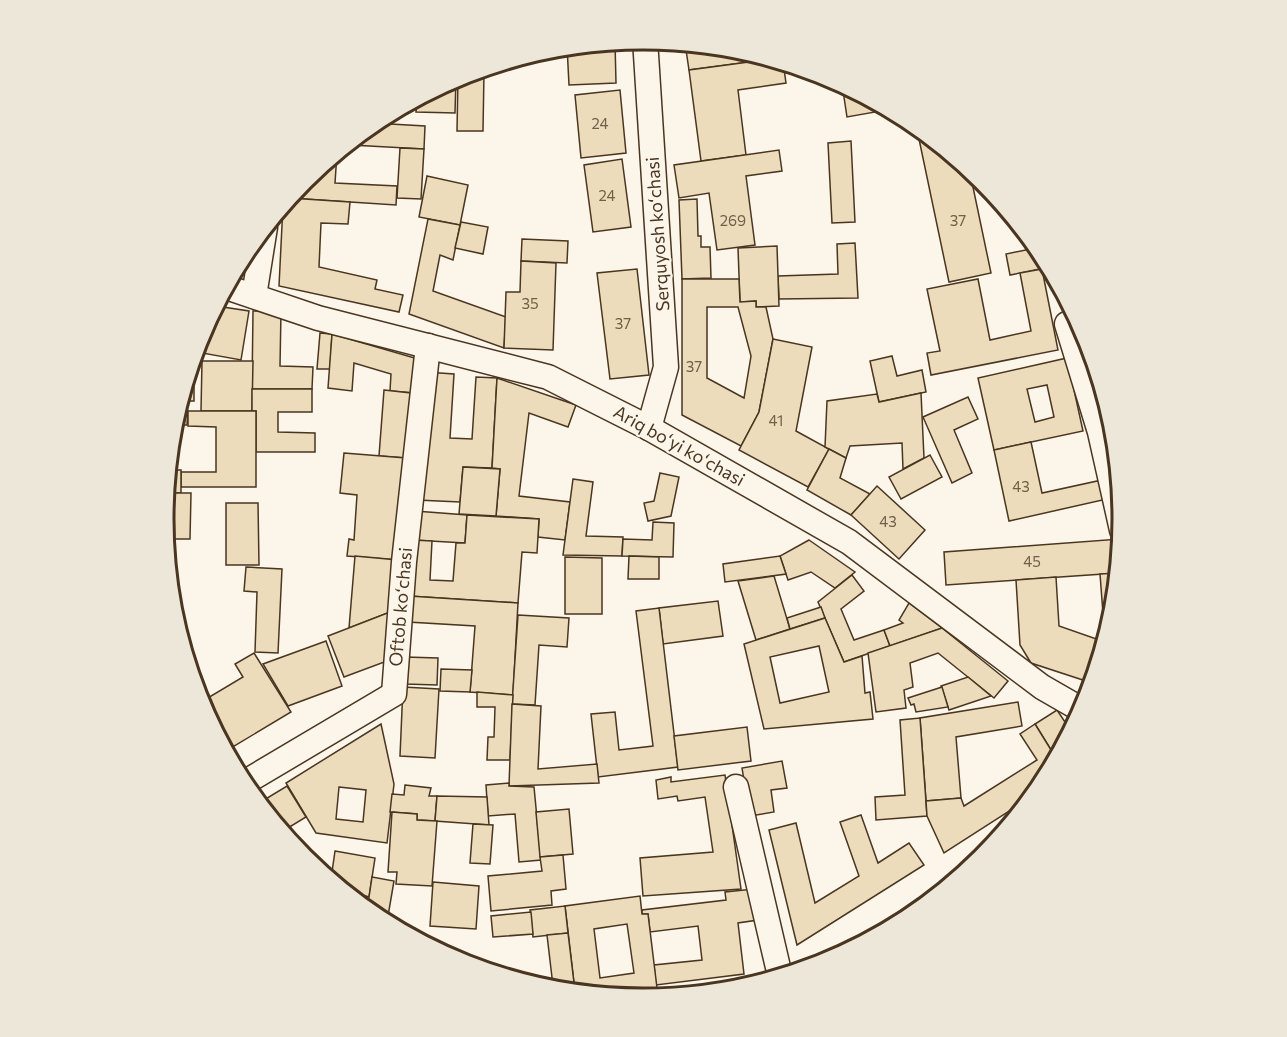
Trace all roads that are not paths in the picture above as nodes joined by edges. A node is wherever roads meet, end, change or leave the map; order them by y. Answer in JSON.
{"nodes":[{"id":1,"x":646,"y":50,"type":"edge"},
{"id":2,"x":262,"y":246,"type":"edge"},
{"id":3,"x":234,"y":290,"type":"edge"},
{"id":4,"x":254,"y":296,"type":"junction"},
{"id":5,"x":1067,"y":324,"type":"dead end"},
{"id":6,"x":428,"y":346,"type":"junction"},
{"id":7,"x":649,"y":428,"type":"junction"},
{"id":8,"x":1110,"y":476,"type":"edge"},
{"id":9,"x":1074,"y":705,"type":"edge"},
{"id":10,"x":253,"y":778,"type":"edge"},
{"id":11,"x":736,"y":787,"type":"dead end"},
{"id":12,"x":778,"y":968,"type":"edge"}],
"edges":[{"from":1,"to":7,"type":"street","name":"Serquyosh koʻchasi"},
{"from":2,"to":4,"type":"street"},
{"from":3,"to":4,"type":"street","name":"Ariq boʻyi koʻchasi"},
{"from":4,"to":6,"type":"street","name":"Ariq boʻyi koʻchasi"},
{"from":5,"to":8,"type":"street"},
{"from":6,"to":7,"type":"street","name":"Ariq boʻyi koʻchasi"},
{"from":6,"to":10,"type":"street","name":"Oftob koʻchasi"},
{"from":7,"to":9,"type":"street","name":"Ariq boʻyi koʻchasi"},
{"from":11,"to":12,"type":"street"}]}
